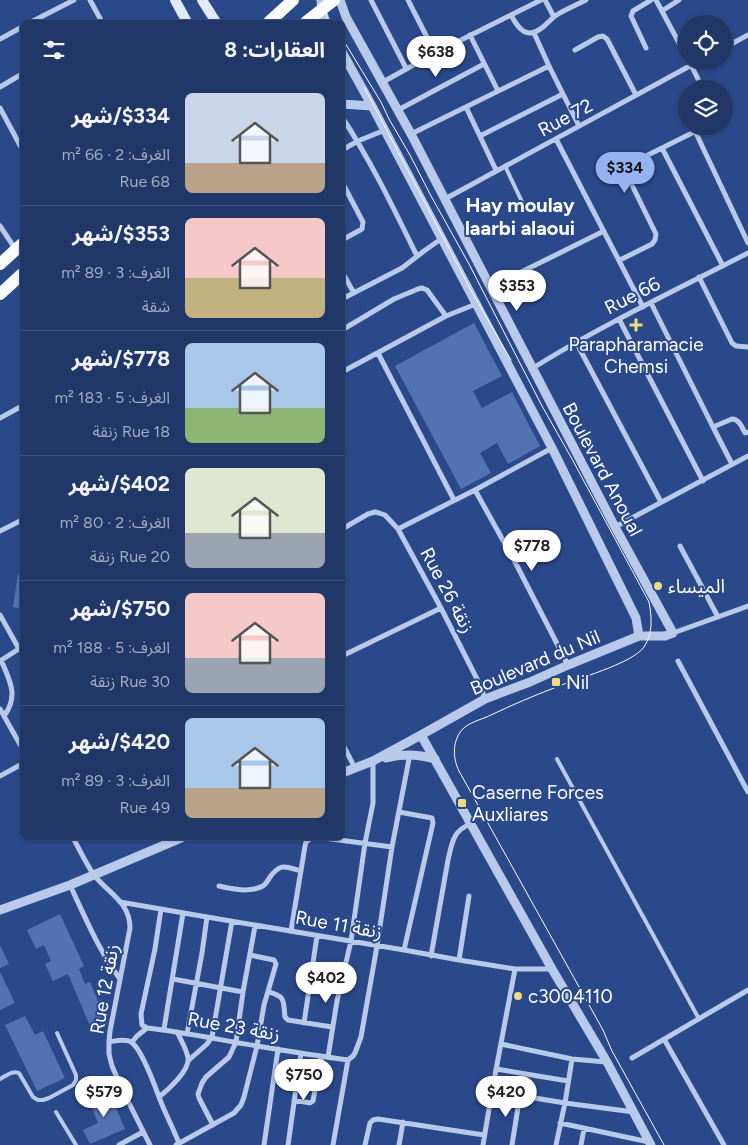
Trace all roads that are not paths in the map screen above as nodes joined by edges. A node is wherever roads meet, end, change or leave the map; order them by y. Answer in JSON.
{"nodes":[{"id":1,"x":74,"y":0,"type":"edge"},
{"id":2,"x":90,"y":0,"type":"edge"},
{"id":3,"x":175,"y":0,"type":"edge"},
{"id":4,"x":202,"y":0,"type":"edge"},
{"id":5,"x":334,"y":0,"type":"edge"},
{"id":6,"x":340,"y":0,"type":"edge"},
{"id":7,"x":371,"y":0,"type":"edge"},
{"id":8,"x":409,"y":0,"type":"edge"},
{"id":9,"x":541,"y":0,"type":"edge"},
{"id":10,"x":545,"y":0,"type":"edge"},
{"id":11,"x":586,"y":0,"type":"edge"},
{"id":12,"x":651,"y":0,"type":"edge"},
{"id":13,"x":656,"y":0,"type":"edge"},
{"id":14,"x":680,"y":0,"type":"edge"},
{"id":15,"x":287,"y":2,"type":"edge"},
{"id":16,"x":323,"y":11,"type":"edge"},
{"id":17,"x":662,"y":11,"type":"junction"},
{"id":18,"x":511,"y":15,"type":"junction"},
{"id":19,"x":554,"y":17,"type":"junction"},
{"id":20,"x":36,"y":20,"type":"edge"},
{"id":21,"x":101,"y":20,"type":"edge"},
{"id":22,"x":187,"y":20,"type":"edge"},
{"id":23,"x":215,"y":20,"type":"edge"},
{"id":24,"x":271,"y":20,"type":"edge"},
{"id":25,"x":309,"y":20,"type":"edge"},
{"id":26,"x":20,"y":28,"type":"edge"},
{"id":27,"x":534,"y":33,"type":"junction"},
{"id":28,"x":470,"y":35,"type":"junction"},
{"id":29,"x":748,"y":35,"type":"edge"},
{"id":30,"x":0,"y":39,"type":"edge"},
{"id":31,"x":678,"y":41,"type":"edge"},
{"id":32,"x":733,"y":43,"type":"edge"},
{"id":33,"x":646,"y":48,"type":"dead end"},
{"id":34,"x":575,"y":50,"type":"dead end"},
{"id":35,"x":435,"y":53,"type":"junction"},
{"id":36,"x":345,"y":57,"type":"edge"},
{"id":37,"x":484,"y":64,"type":"junction"},
{"id":38,"x":549,"y":66,"type":"junction"},
{"id":39,"x":406,"y":68,"type":"junction"},
{"id":40,"x":678,"y":70,"type":"edge"},
{"id":41,"x":20,"y":75,"type":"edge"},
{"id":42,"x":383,"y":82,"type":"junction"},
{"id":43,"x":0,"y":87,"type":"edge"},
{"id":44,"x":498,"y":91,"type":"junction"},
{"id":45,"x":563,"y":94,"type":"junction"},
{"id":46,"x":636,"y":95,"type":"junction"},
{"id":47,"x":345,"y":104,"type":"edge"},
{"id":48,"x":372,"y":106,"type":"junction"},
{"id":49,"x":466,"y":107,"type":"junction"},
{"id":50,"x":0,"y":108,"type":"edge"},
{"id":51,"x":398,"y":110,"type":"junction"},
{"id":52,"x":345,"y":122,"type":"edge"},
{"id":53,"x":579,"y":126,"type":"junction"},
{"id":54,"x":385,"y":130,"type":"junction"},
{"id":55,"x":412,"y":134,"type":"junction"},
{"id":56,"x":687,"y":135,"type":"edge"},
{"id":57,"x":697,"y":135,"type":"edge"},
{"id":58,"x":480,"y":136,"type":"junction"},
{"id":59,"x":556,"y":139,"type":"junction"},
{"id":60,"x":358,"y":141,"type":"junction"},
{"id":61,"x":20,"y":145,"type":"edge"},
{"id":62,"x":345,"y":148,"type":"edge"},
{"id":63,"x":662,"y":148,"type":"junction"},
{"id":64,"x":505,"y":166,"type":"junction"},
{"id":65,"x":496,"y":170,"type":"junction"},
{"id":66,"x":345,"y":188,"type":"edge"},
{"id":67,"x":445,"y":199,"type":"junction"},
{"id":68,"x":525,"y":208,"type":"dead end"},
{"id":69,"x":0,"y":226,"type":"edge"},
{"id":70,"x":604,"y":231,"type":"junction"},
{"id":71,"x":345,"y":238,"type":"edge"},
{"id":72,"x":441,"y":239,"type":"junction"},
{"id":73,"x":748,"y":243,"type":"edge"},
{"id":74,"x":19,"y":247,"type":"edge"},
{"id":75,"x":748,"y":253,"type":"edge"},
{"id":76,"x":417,"y":256,"type":"junction"},
{"id":77,"x":620,"y":260,"type":"junction"},
{"id":78,"x":0,"y":264,"type":"edge"},
{"id":79,"x":723,"y":266,"type":"junction"},
{"id":80,"x":20,"y":277,"type":"edge"},
{"id":81,"x":345,"y":277,"type":"edge"},
{"id":82,"x":699,"y":277,"type":"junction"},
{"id":83,"x":491,"y":287,"type":"junction"},
{"id":84,"x":354,"y":293,"type":"junction"},
{"id":85,"x":0,"y":294,"type":"edge"},
{"id":86,"x":345,"y":298,"type":"edge"},
{"id":87,"x":651,"y":303,"type":"junction"},
{"id":88,"x":476,"y":304,"type":"junction"},
{"id":89,"x":643,"y":307,"type":"junction"},
{"id":90,"x":446,"y":316,"type":"junction"},
{"id":91,"x":619,"y":319,"type":"junction"},
{"id":92,"x":345,"y":328,"type":"edge"},
{"id":93,"x":576,"y":342,"type":"junction"},
{"id":94,"x":748,"y":347,"type":"edge"},
{"id":95,"x":378,"y":353,"type":"junction"},
{"id":96,"x":533,"y":368,"type":"junction"},
{"id":97,"x":345,"y":370,"type":"edge"},
{"id":98,"x":20,"y":407,"type":"edge"},
{"id":99,"x":0,"y":418,"type":"edge"},
{"id":100,"x":713,"y":427,"type":"junction"},
{"id":101,"x":747,"y":435,"type":"edge"},
{"id":102,"x":552,"y":448,"type":"junction"},
{"id":103,"x":748,"y":456,"type":"edge"},
{"id":104,"x":732,"y":464,"type":"junction"},
{"id":105,"x":703,"y":481,"type":"junction"},
{"id":106,"x":475,"y":490,"type":"junction"},
{"id":107,"x":454,"y":500,"type":"junction"},
{"id":108,"x":661,"y":502,"type":"junction"},
{"id":109,"x":20,"y":521,"type":"edge"},
{"id":110,"x":345,"y":527,"type":"edge"},
{"id":111,"x":615,"y":527,"type":"junction"},
{"id":112,"x":398,"y":529,"type":"junction"},
{"id":113,"x":0,"y":531,"type":"edge"},
{"id":114,"x":680,"y":546,"type":"dead end"},
{"id":115,"x":748,"y":606,"type":"edge"},
{"id":116,"x":441,"y":608,"type":"junction"},
{"id":117,"x":0,"y":615,"type":"edge"},
{"id":118,"x":718,"y":617,"type":"junction"},
{"id":119,"x":673,"y":633,"type":"junction"},
{"id":120,"x":639,"y":636,"type":"junction"},
{"id":121,"x":20,"y":646,"type":"edge"},
{"id":122,"x":20,"y":649,"type":"edge"},
{"id":123,"x":345,"y":655,"type":"edge"},
{"id":124,"x":0,"y":661,"type":"edge"},
{"id":125,"x":678,"y":661,"type":"dead end"},
{"id":126,"x":568,"y":665,"type":"junction"},
{"id":127,"x":485,"y":699,"type":"junction"},
{"id":128,"x":0,"y":709,"type":"edge"},
{"id":129,"x":4,"y":716,"type":"junction"},
{"id":130,"x":421,"y":735,"type":"junction"},
{"id":131,"x":20,"y":744,"type":"edge"},
{"id":132,"x":345,"y":748,"type":"edge"},
{"id":133,"x":410,"y":754,"type":"junction"},
{"id":134,"x":435,"y":759,"type":"junction"},
{"id":135,"x":558,"y":759,"type":"dead end"},
{"id":136,"x":373,"y":761,"type":"junction"},
{"id":137,"x":20,"y":765,"type":"edge"},
{"id":138,"x":356,"y":768,"type":"junction"},
{"id":139,"x":345,"y":772,"type":"edge"},
{"id":140,"x":0,"y":776,"type":"edge"},
{"id":141,"x":748,"y":792,"type":"edge"},
{"id":142,"x":398,"y":812,"type":"junction"},
{"id":143,"x":472,"y":824,"type":"junction"},
{"id":144,"x":74,"y":840,"type":"edge"},
{"id":145,"x":176,"y":840,"type":"edge"},
{"id":146,"x":308,"y":840,"type":"edge"},
{"id":147,"x":340,"y":840,"type":"edge"},
{"id":148,"x":365,"y":843,"type":"junction"},
{"id":149,"x":392,"y":847,"type":"junction"},
{"id":150,"x":301,"y":871,"type":"junction"},
{"id":151,"x":94,"y":875,"type":"junction"},
{"id":152,"x":70,"y":885,"type":"junction"},
{"id":153,"x":219,"y":886,"type":"dead end"},
{"id":154,"x":469,"y":896,"type":"dead end"},
{"id":155,"x":120,"y":902,"type":"junction"},
{"id":156,"x":161,"y":909,"type":"junction"},
{"id":157,"x":0,"y":910,"type":"edge"},
{"id":158,"x":183,"y":913,"type":"junction"},
{"id":159,"x":207,"y":918,"type":"junction"},
{"id":160,"x":232,"y":922,"type":"junction"},
{"id":161,"x":255,"y":926,"type":"junction"},
{"id":162,"x":291,"y":931,"type":"junction"},
{"id":163,"x":317,"y":936,"type":"junction"},
{"id":164,"x":351,"y":941,"type":"junction"},
{"id":165,"x":377,"y":946,"type":"junction"},
{"id":166,"x":404,"y":950,"type":"junction"},
{"id":167,"x":250,"y":954,"type":"junction"},
{"id":168,"x":431,"y":956,"type":"junction"},
{"id":169,"x":459,"y":960,"type":"junction"},
{"id":170,"x":515,"y":969,"type":"junction"},
{"id":171,"x":552,"y":969,"type":"junction"},
{"id":172,"x":120,"y":979,"type":"junction"},
{"id":173,"x":173,"y":979,"type":"junction"},
{"id":174,"x":197,"y":984,"type":"junction"},
{"id":175,"x":220,"y":988,"type":"junction"},
{"id":176,"x":748,"y":990,"type":"edge"},
{"id":177,"x":243,"y":992,"type":"junction"},
{"id":178,"x":269,"y":992,"type":"junction"},
{"id":179,"x":699,"y":1019,"type":"junction"},
{"id":180,"x":304,"y":1023,"type":"junction"},
{"id":181,"x":332,"y":1027,"type":"junction"},
{"id":182,"x":147,"y":1028,"type":"junction"},
{"id":183,"x":164,"y":1030,"type":"junction"},
{"id":184,"x":177,"y":1032,"type":"junction"},
{"id":185,"x":57,"y":1033,"type":"dead end"},
{"id":186,"x":187,"y":1034,"type":"junction"},
{"id":187,"x":212,"y":1037,"type":"junction"},
{"id":188,"x":664,"y":1039,"type":"junction"},
{"id":189,"x":108,"y":1042,"type":"junction"},
{"id":190,"x":132,"y":1042,"type":"junction"},
{"id":191,"x":236,"y":1042,"type":"junction"},
{"id":192,"x":501,"y":1044,"type":"junction"},
{"id":193,"x":257,"y":1046,"type":"junction"},
{"id":194,"x":278,"y":1049,"type":"junction"},
{"id":195,"x":301,"y":1053,"type":"junction"},
{"id":196,"x":321,"y":1056,"type":"junction"},
{"id":197,"x":328,"y":1057,"type":"junction"},
{"id":198,"x":632,"y":1058,"type":"dead end"},
{"id":199,"x":572,"y":1059,"type":"junction"},
{"id":200,"x":188,"y":1060,"type":"junction"},
{"id":201,"x":348,"y":1060,"type":"junction"},
{"id":202,"x":607,"y":1062,"type":"junction"},
{"id":203,"x":496,"y":1068,"type":"junction"},
{"id":204,"x":0,"y":1079,"type":"edge"},
{"id":205,"x":568,"y":1081,"type":"junction"},
{"id":206,"x":492,"y":1091,"type":"junction"},
{"id":207,"x":520,"y":1095,"type":"junction"},
{"id":208,"x":159,"y":1097,"type":"junction"},
{"id":209,"x":294,"y":1100,"type":"junction"},
{"id":210,"x":565,"y":1103,"type":"junction"},
{"id":211,"x":56,"y":1112,"type":"dead end"},
{"id":212,"x":634,"y":1112,"type":"junction"},
{"id":213,"x":403,"y":1122,"type":"junction"},
{"id":214,"x":560,"y":1123,"type":"junction"},
{"id":215,"x":212,"y":1125,"type":"junction"},
{"id":216,"x":584,"y":1129,"type":"junction"},
{"id":217,"x":143,"y":1132,"type":"junction"},
{"id":218,"x":484,"y":1136,"type":"junction"},
{"id":219,"x":650,"y":1143,"type":"edge"},
{"id":220,"x":178,"y":1144,"type":"edge"},
{"id":221,"x":76,"y":1145,"type":"edge"},
{"id":222,"x":119,"y":1145,"type":"edge"},
{"id":223,"x":150,"y":1145,"type":"edge"},
{"id":224,"x":264,"y":1145,"type":"edge"},
{"id":225,"x":290,"y":1145,"type":"edge"},
{"id":226,"x":333,"y":1145,"type":"edge"},
{"id":227,"x":365,"y":1145,"type":"edge"},
{"id":228,"x":399,"y":1145,"type":"edge"},
{"id":229,"x":483,"y":1145,"type":"edge"},
{"id":230,"x":512,"y":1145,"type":"edge"},
{"id":231,"x":556,"y":1145,"type":"edge"},
{"id":232,"x":581,"y":1145,"type":"edge"},
{"id":233,"x":724,"y":1145,"type":"edge"}],
"edges":[{"from":1,"to":20,"type":"street"},
{"from":2,"to":21,"type":"street"},
{"from":3,"to":22,"type":"main road"},
{"from":4,"to":23,"type":"main road"},
{"from":5,"to":16,"type":"main road"},
{"from":6,"to":42,"type":"street","name":"Boulevard Anoual"},
{"from":7,"to":39,"type":"street"},
{"from":8,"to":35,"type":"street"},
{"from":9,"to":18,"type":"street"},
{"from":10,"to":19,"type":"street"},
{"from":11,"to":19,"type":"street"},
{"from":12,"to":33,"type":"street"},
{"from":13,"to":17,"type":"street"},
{"from":14,"to":17,"type":"street"},
{"from":15,"to":24,"type":"main road"},
{"from":16,"to":25,"type":"main road"},
{"from":17,"to":31,"type":"street"},
{"from":18,"to":27,"type":"street"},
{"from":18,"to":28,"type":"street"},
{"from":19,"to":27,"type":"street"},
{"from":26,"to":30,"type":"street"},
{"from":27,"to":38,"type":"street"},
{"from":28,"to":35,"type":"street"},
{"from":28,"to":37,"type":"street"},
{"from":29,"to":32,"type":"street"},
{"from":34,"to":46,"type":"street"},
{"from":35,"to":39,"type":"street"},
{"from":36,"to":48,"type":"street","name":"Boulevard Anoual"},
{"from":37,"to":44,"type":"street"},
{"from":37,"to":51,"type":"street"},
{"from":38,"to":44,"type":"street"},
{"from":38,"to":45,"type":"street"},
{"from":39,"to":42,"type":"street"},
{"from":40,"to":46,"type":"street","name":"Rue 72"},
{"from":41,"to":43,"type":"street"},
{"from":42,"to":51,"type":"street","name":"Boulevard Anoual"},
{"from":44,"to":49,"type":"street"},
{"from":45,"to":53,"type":"street"},
{"from":45,"to":58,"type":"street"},
{"from":46,"to":53,"type":"street","name":"Rue 72"},
{"from":47,"to":48,"type":"street"},
{"from":48,"to":54,"type":"street","name":"Boulevard Anoual"},
{"from":49,"to":55,"type":"street"},
{"from":49,"to":58,"type":"street"},
{"from":50,"to":61,"type":"street"},
{"from":51,"to":55,"type":"street","name":"Boulevard Anoual"},
{"from":52,"to":60,"type":"street"},
{"from":53,"to":59,"type":"street","name":"Rue 72"},
{"from":54,"to":60,"type":"street"},
{"from":54,"to":72,"type":"street","name":"Boulevard Anoual"},
{"from":55,"to":67,"type":"street","name":"Boulevard Anoual"},
{"from":56,"to":63,"type":"street"},
{"from":57,"to":73,"type":"street"},
{"from":58,"to":65,"type":"street"},
{"from":59,"to":64,"type":"street","name":"Rue 72"},
{"from":59,"to":70,"type":"street"},
{"from":60,"to":62,"type":"street"},
{"from":60,"to":76,"type":"street"},
{"from":63,"to":77,"type":"street"},
{"from":63,"to":79,"type":"street"},
{"from":64,"to":65,"type":"street","name":"Rue 72"},
{"from":64,"to":68,"type":"lane"},
{"from":65,"to":67,"type":"street","name":"Rue 72"},
{"from":66,"to":71,"type":"street"},
{"from":67,"to":83,"type":"street","name":"Boulevard Anoual"},
{"from":69,"to":74,"type":"street"},
{"from":70,"to":77,"type":"street"},
{"from":70,"to":83,"type":"street"},
{"from":72,"to":76,"type":"street"},
{"from":72,"to":88,"type":"street","name":"Boulevard Anoual"},
{"from":74,"to":78,"type":"main road"},
{"from":75,"to":79,"type":"street","name":"Rue 66"},
{"from":76,"to":84,"type":"street"},
{"from":77,"to":89,"type":"street"},
{"from":79,"to":82,"type":"street","name":"Rue 66"},
{"from":80,"to":85,"type":"main road"},
{"from":81,"to":84,"type":"street"},
{"from":82,"to":87,"type":"street","name":"Rue 66"},
{"from":82,"to":94,"type":"street"},
{"from":83,"to":96,"type":"street","name":"Boulevard Anoual"},
{"from":84,"to":86,"type":"street"},
{"from":87,"to":89,"type":"street","name":"Rue 66"},
{"from":87,"to":100,"type":"street"},
{"from":88,"to":90,"type":"street"},
{"from":88,"to":102,"type":"street","name":"Boulevard Anoual"},
{"from":89,"to":91,"type":"street","name":"Rue 66"},
{"from":90,"to":92,"type":"street"},
{"from":90,"to":95,"type":"street"},
{"from":91,"to":93,"type":"street","name":"Rue 66"},
{"from":91,"to":105,"type":"street"},
{"from":93,"to":96,"type":"street","name":"Rue 66"},
{"from":93,"to":108,"type":"street"},
{"from":95,"to":97,"type":"street"},
{"from":95,"to":107,"type":"street"},
{"from":96,"to":111,"type":"street","name":"Boulevard Anoual"},
{"from":98,"to":99,"type":"street"},
{"from":100,"to":101,"type":"street"},
{"from":100,"to":104,"type":"street"},
{"from":102,"to":106,"type":"street"},
{"from":102,"to":120,"type":"street","name":"Boulevard Anoual"},
{"from":103,"to":104,"type":"street"},
{"from":104,"to":105,"type":"street"},
{"from":105,"to":108,"type":"street"},
{"from":106,"to":107,"type":"street"},
{"from":106,"to":126,"type":"street"},
{"from":107,"to":112,"type":"street"},
{"from":108,"to":111,"type":"street"},
{"from":109,"to":113,"type":"street"},
{"from":110,"to":112,"type":"street","name":"Rue 26 زنقة"},
{"from":111,"to":119,"type":"street","name":"Boulevard Anoual"},
{"from":112,"to":116,"type":"street","name":"Rue 26 زنقة"},
{"from":114,"to":118,"type":"street"},
{"from":115,"to":118,"type":"street","name":"Boulevard du Nil"},
{"from":116,"to":123,"type":"street"},
{"from":116,"to":127,"type":"street","name":"Rue 26 زنقة"},
{"from":117,"to":121,"type":"street"},
{"from":118,"to":119,"type":"street","name":"Boulevard du Nil"},
{"from":119,"to":120,"type":"street","name":"Boulevard du Nil"},
{"from":120,"to":126,"type":"street","name":"Boulevard du Nil"},
{"from":122,"to":124,"type":"street"},
{"from":124,"to":129,"type":"street"},
{"from":125,"to":141,"type":"street"},
{"from":126,"to":127,"type":"street","name":"Boulevard du Nil"},
{"from":127,"to":130,"type":"street","name":"Boulevard du Nil"},
{"from":128,"to":129,"type":"street"},
{"from":129,"to":131,"type":"street"},
{"from":130,"to":134,"type":"street"},
{"from":130,"to":136,"type":"street","name":"Boulevard du Nil"},
{"from":132,"to":138,"type":"street"},
{"from":133,"to":134,"type":"street"},
{"from":133,"to":136,"type":"street"},
{"from":133,"to":142,"type":"street"},
{"from":134,"to":143,"type":"street"},
{"from":135,"to":179,"type":"lane"},
{"from":136,"to":138,"type":"street","name":"Boulevard du Nil"},
{"from":136,"to":148,"type":"street"},
{"from":137,"to":140,"type":"street"},
{"from":138,"to":139,"type":"street","name":"Boulevard du Nil"},
{"from":142,"to":149,"type":"street"},
{"from":142,"to":166,"type":"street"},
{"from":143,"to":168,"type":"street"},
{"from":143,"to":171,"type":"street"},
{"from":144,"to":151,"type":"street"},
{"from":145,"to":151,"type":"street"},
{"from":146,"to":150,"type":"street"},
{"from":147,"to":148,"type":"street"},
{"from":148,"to":149,"type":"street"},
{"from":148,"to":164,"type":"street"},
{"from":149,"to":165,"type":"street"},
{"from":150,"to":153,"type":"street"},
{"from":150,"to":162,"type":"street"},
{"from":151,"to":152,"type":"street"},
{"from":151,"to":155,"type":"street"},
{"from":152,"to":157,"type":"street"},
{"from":152,"to":172,"type":"street"},
{"from":154,"to":169,"type":"street"},
{"from":155,"to":156,"type":"street","name":"Rue 11 زنقة"},
{"from":155,"to":172,"type":"street","name":"Rue 12 زنقة"},
{"from":156,"to":158,"type":"street","name":"Rue 11 زنقة"},
{"from":156,"to":182,"type":"street"},
{"from":158,"to":159,"type":"street","name":"Rue 11 زنقة"},
{"from":158,"to":173,"type":"street"},
{"from":159,"to":160,"type":"street","name":"Rue 11 زنقة"},
{"from":159,"to":174,"type":"street"},
{"from":160,"to":161,"type":"street","name":"Rue 11 زنقة"},
{"from":160,"to":175,"type":"street"},
{"from":161,"to":162,"type":"street","name":"Rue 11 زنقة"},
{"from":161,"to":167,"type":"street"},
{"from":162,"to":163,"type":"street","name":"Rue 11 زنقة"},
{"from":163,"to":164,"type":"street","name":"Rue 11 زنقة"},
{"from":163,"to":180,"type":"street"},
{"from":164,"to":165,"type":"street","name":"Rue 11 زنقة"},
{"from":164,"to":181,"type":"street"},
{"from":165,"to":166,"type":"street","name":"Rue 11 زنقة"},
{"from":165,"to":201,"type":"street"},
{"from":166,"to":168,"type":"street","name":"Rue 11 زنقة"},
{"from":167,"to":177,"type":"street"},
{"from":167,"to":178,"type":"street"},
{"from":168,"to":169,"type":"street","name":"Rue 11 زنقة"},
{"from":169,"to":170,"type":"street","name":"Rue 11 زنقة"},
{"from":170,"to":171,"type":"street","name":"Rue 11 زنقة"},
{"from":170,"to":192,"type":"street"},
{"from":171,"to":202,"type":"street"},
{"from":172,"to":189,"type":"street","name":"Rue 12 زنقة"},
{"from":173,"to":174,"type":"street"},
{"from":173,"to":183,"type":"street"},
{"from":174,"to":175,"type":"street"},
{"from":174,"to":186,"type":"street"},
{"from":175,"to":177,"type":"street"},
{"from":175,"to":187,"type":"street"},
{"from":176,"to":179,"type":"street"},
{"from":177,"to":191,"type":"street"},
{"from":178,"to":180,"type":"street"},
{"from":178,"to":193,"type":"street"},
{"from":179,"to":188,"type":"street"},
{"from":180,"to":181,"type":"street"},
{"from":181,"to":197,"type":"street"},
{"from":182,"to":183,"type":"street","name":"Rue 23 زنقة"},
{"from":182,"to":190,"type":"street"},
{"from":183,"to":184,"type":"street","name":"Rue 23 زنقة"},
{"from":184,"to":186,"type":"street","name":"Rue 23 زنقة"},
{"from":184,"to":200,"type":"street"},
{"from":185,"to":204,"type":"lane"},
{"from":186,"to":187,"type":"street","name":"Rue 23 زنقة"},
{"from":187,"to":191,"type":"street","name":"Rue 23 زنقة"},
{"from":187,"to":200,"type":"street"},
{"from":188,"to":198,"type":"street"},
{"from":188,"to":233,"type":"street"},
{"from":189,"to":190,"type":"street"},
{"from":189,"to":217,"type":"street","name":"Rue 12 زنقة"},
{"from":190,"to":208,"type":"street"},
{"from":191,"to":193,"type":"street","name":"Rue 23 زنقة"},
{"from":191,"to":215,"type":"street"},
{"from":192,"to":199,"type":"street"},
{"from":192,"to":203,"type":"street"},
{"from":193,"to":194,"type":"street","name":"Rue 23 زنقة"},
{"from":193,"to":215,"type":"street"},
{"from":194,"to":195,"type":"street","name":"Rue 23 زنقة"},
{"from":194,"to":224,"type":"street"},
{"from":195,"to":196,"type":"street","name":"Rue 23 زنقة"},
{"from":195,"to":209,"type":"street"},
{"from":196,"to":197,"type":"street","name":"Rue 23 زنقة"},
{"from":196,"to":209,"type":"street"},
{"from":197,"to":201,"type":"street","name":"Rue 23 زنقة"},
{"from":199,"to":202,"type":"street"},
{"from":199,"to":205,"type":"street"},
{"from":200,"to":208,"type":"street"},
{"from":201,"to":226,"type":"street"},
{"from":202,"to":212,"type":"street"},
{"from":203,"to":205,"type":"street"},
{"from":203,"to":206,"type":"street"},
{"from":205,"to":210,"type":"street"},
{"from":206,"to":207,"type":"street"},
{"from":206,"to":218,"type":"street"},
{"from":207,"to":210,"type":"street"},
{"from":207,"to":230,"type":"street"},
{"from":208,"to":220,"type":"street"},
{"from":209,"to":225,"type":"street"},
{"from":210,"to":212,"type":"street"},
{"from":210,"to":214,"type":"street"},
{"from":211,"to":221,"type":"lane"},
{"from":212,"to":219,"type":"street"},
{"from":213,"to":218,"type":"street"},
{"from":213,"to":227,"type":"street"},
{"from":213,"to":228,"type":"street"},
{"from":214,"to":216,"type":"street"},
{"from":214,"to":231,"type":"street"},
{"from":215,"to":220,"type":"street"},
{"from":216,"to":219,"type":"street"},
{"from":216,"to":232,"type":"street"},
{"from":217,"to":222,"type":"street"},
{"from":217,"to":223,"type":"street","name":"Rue 12 زنقة"},
{"from":218,"to":229,"type":"street"}]}
